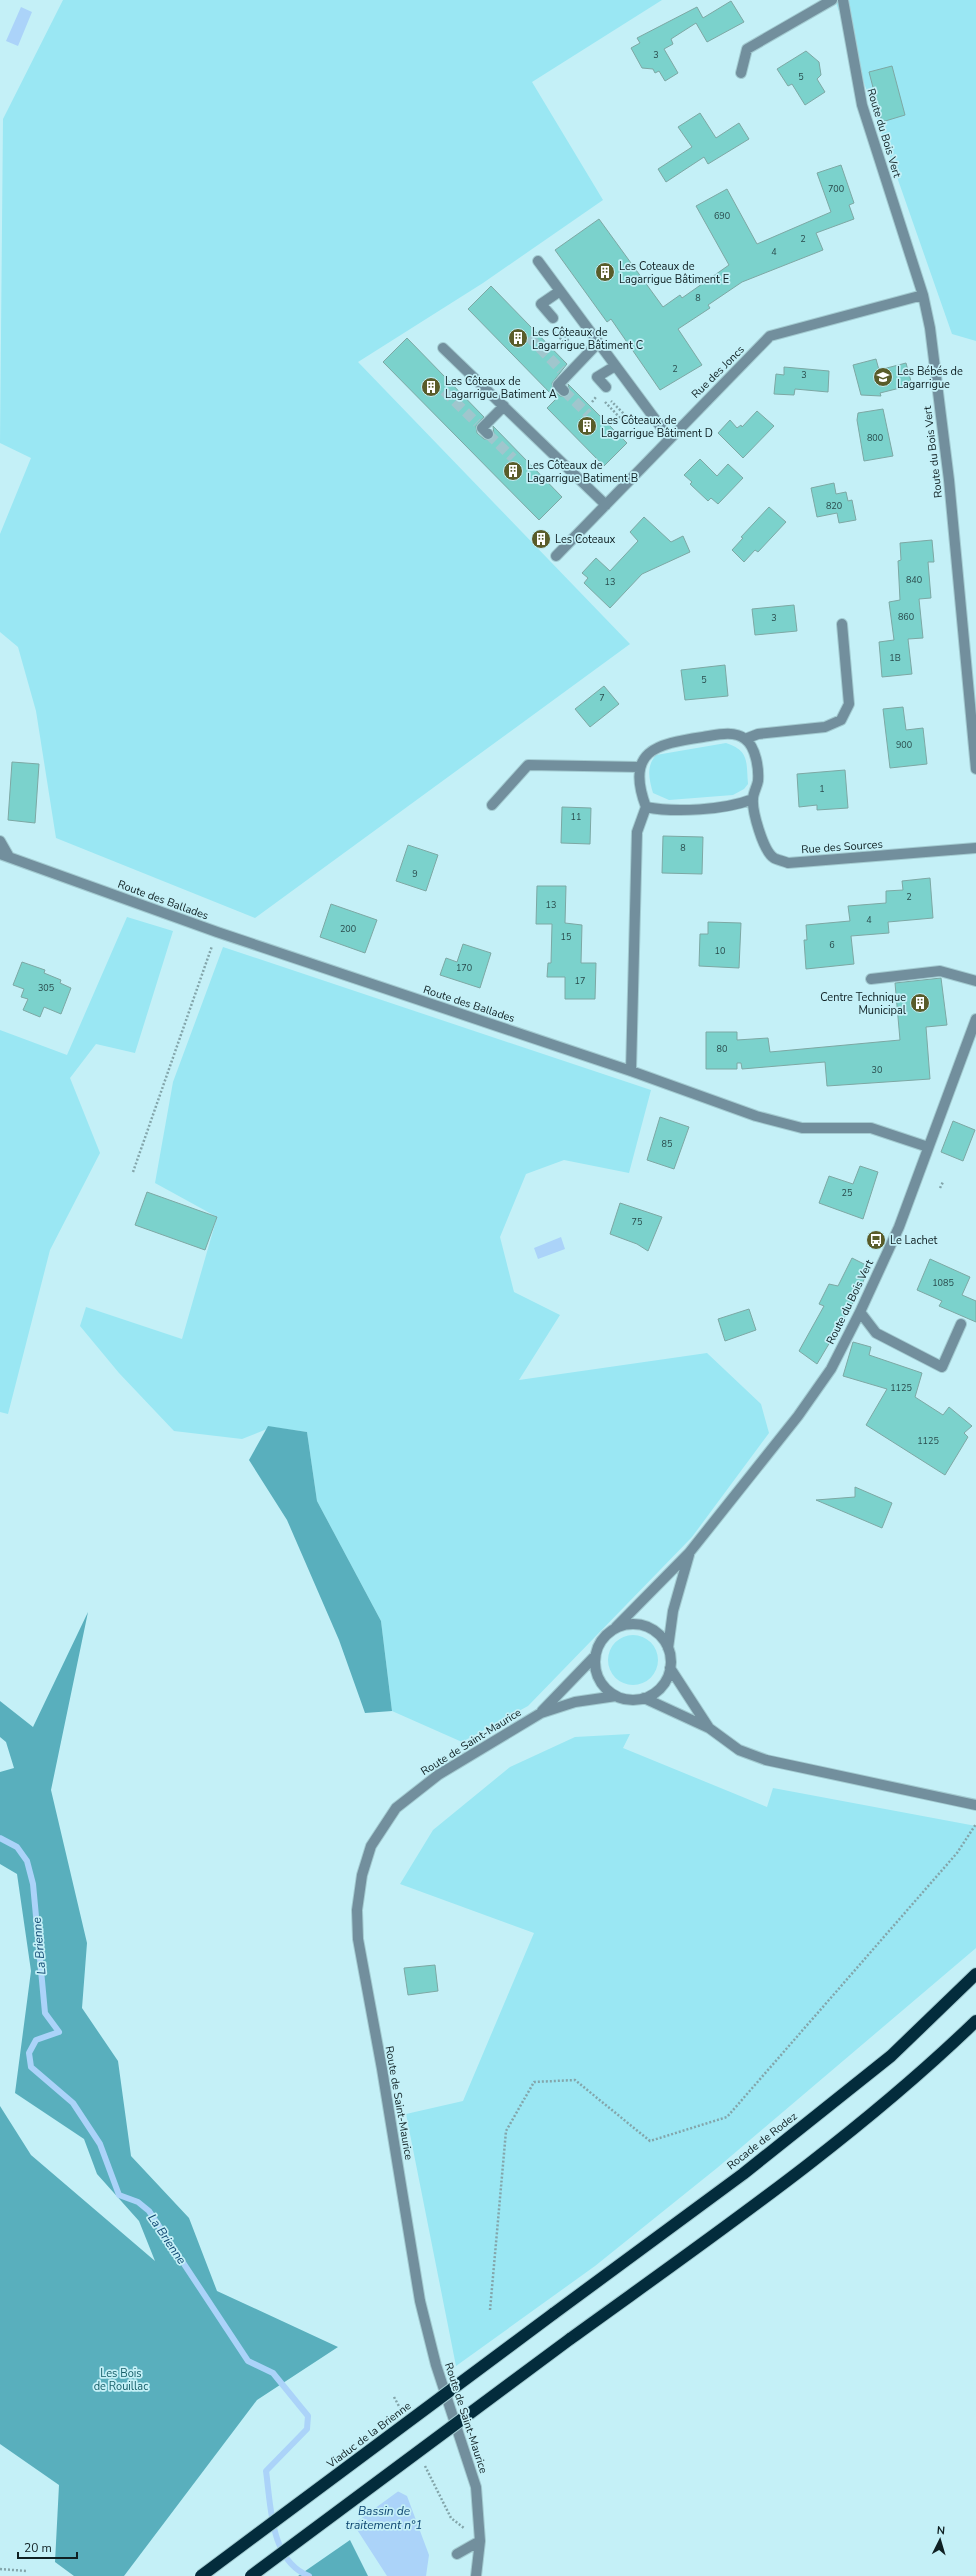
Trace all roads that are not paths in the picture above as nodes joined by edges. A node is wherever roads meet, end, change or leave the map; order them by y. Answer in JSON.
{"nodes":[{"id":1,"x":832,"y":0,"type":"edge"},
{"id":2,"x":843,"y":0,"type":"edge"},
{"id":3,"x":741,"y":73,"type":"dead end"},
{"id":4,"x":538,"y":261,"type":"dead end"},
{"id":5,"x":560,"y":291,"type":"junction"},
{"id":6,"x":923,"y":295,"type":"junction"},
{"id":7,"x":553,"y":318,"type":"dead end"},
{"id":8,"x":598,"y":343,"type":"junction"},
{"id":9,"x":443,"y":348,"type":"dead end"},
{"id":10,"x":615,"y":366,"type":"junction"},
{"id":11,"x":606,"y":387,"type":"road end"},
{"id":12,"x":564,"y":391,"type":"tunnel mouth"},
{"id":13,"x":504,"y":406,"type":"junction"},
{"id":14,"x":483,"y":428,"type":"dead end"},
{"id":15,"x":669,"y":438,"type":"junction"},
{"id":16,"x":606,"y":505,"type":"junction"},
{"id":17,"x":556,"y":556,"type":"dead end"},
{"id":18,"x":842,"y":624,"type":"dead end"},
{"id":19,"x":745,"y":739,"type":"junction"},
{"id":20,"x":640,"y":767,"type":"junction"},
{"id":21,"x":976,"y":769,"type":"edge"},
{"id":22,"x":753,"y":799,"type":"junction"},
{"id":23,"x":492,"y":804,"type":"dead end"},
{"id":24,"x":646,"y":807,"type":"junction"},
{"id":25,"x":0,"y":841,"type":"edge"},
{"id":26,"x":976,"y":848,"type":"edge"},
{"id":27,"x":4,"y":855,"type":"edge"},
{"id":28,"x":871,"y":979,"type":"dead end"},
{"id":29,"x":976,"y":981,"type":"edge"},
{"id":30,"x":976,"y":1019,"type":"edge"},
{"id":31,"x":631,"y":1071,"type":"junction"},
{"id":32,"x":928,"y":1147,"type":"junction"},
{"id":33,"x":860,"y":1312,"type":"junction"},
{"id":34,"x":961,"y":1324,"type":"dead end"},
{"id":35,"x":689,"y":1553,"type":"junction"},
{"id":36,"x":616,"y":1627,"type":"junction"},
{"id":37,"x":668,"y":1648,"type":"junction"},
{"id":38,"x":595,"y":1656,"type":"junction"},
{"id":39,"x":670,"y":1668,"type":"junction"},
{"id":40,"x":616,"y":1696,"type":"junction"},
{"id":41,"x":644,"y":1698,"type":"junction"},
{"id":42,"x":541,"y":1713,"type":"junction"},
{"id":43,"x":709,"y":1728,"type":"junction"},
{"id":44,"x":976,"y":1805,"type":"edge"},
{"id":45,"x":976,"y":1974,"type":"edge"},
{"id":46,"x":976,"y":2021,"type":"edge"},
{"id":47,"x":553,"y":2314,"type":"joint"},
{"id":48,"x":480,"y":2541,"type":"junction"},
{"id":49,"x":458,"y":2554,"type":"dead end"},
{"id":50,"x":201,"y":2576,"type":"edge"},
{"id":51,"x":251,"y":2576,"type":"edge"},
{"id":52,"x":476,"y":2576,"type":"edge"}],
"edges":[{"from":1,"to":3,"type":"street"},
{"from":2,"to":6,"type":"street","name":"Route du Bois Vert"},
{"from":4,"to":5,"type":"street"},
{"from":5,"to":7,"type":"street"},
{"from":5,"to":8,"type":"street"},
{"from":6,"to":15,"type":"street","name":"Rue des Joncs"},
{"from":6,"to":21,"type":"street","name":"Route du Bois Vert"},
{"from":8,"to":10,"type":"street"},
{"from":8,"to":12,"type":"street"},
{"from":9,"to":13,"type":"street"},
{"from":10,"to":11,"type":"street"},
{"from":10,"to":15,"type":"street"},
{"from":13,"to":14,"type":"street"},
{"from":13,"to":16,"type":"street"},
{"from":15,"to":16,"type":"street","name":"Rue des Joncs"},
{"from":16,"to":17,"type":"street","name":"Rue des Joncs"},
{"from":18,"to":19,"type":"street"},
{"from":19,"to":20,"type":"street"},
{"from":19,"to":22,"type":"street","name":"Rue des Sources"},
{"from":20,"to":23,"type":"street"},
{"from":20,"to":24,"type":"street"},
{"from":22,"to":24,"type":"street"},
{"from":22,"to":26,"type":"street","name":"Rue des Sources"},
{"from":24,"to":31,"type":"street"},
{"from":25,"to":27,"type":"street"},
{"from":27,"to":31,"type":"street","name":"Route des Ballades"},
{"from":28,"to":29,"type":"street"},
{"from":30,"to":32,"type":"street","name":"Route du Bois Vert"},
{"from":31,"to":32,"type":"street","name":"Route des Ballades"},
{"from":32,"to":33,"type":"street","name":"Route du Bois Vert"},
{"from":33,"to":34,"type":"street"},
{"from":33,"to":35,"type":"street","name":"Route du Bois Vert"},
{"from":35,"to":36,"type":"street","name":"Route du Bois Vert"},
{"from":35,"to":37,"type":"street"},
{"from":36,"to":37,"type":"street"},
{"from":36,"to":38,"type":"street"},
{"from":37,"to":39,"type":"street"},
{"from":38,"to":40,"type":"street"},
{"from":38,"to":42,"type":"street","name":"Route de Saint-Maurice"},
{"from":39,"to":41,"type":"street"},
{"from":39,"to":43,"type":"street"},
{"from":40,"to":41,"type":"street"},
{"from":40,"to":42,"type":"street","name":"Route de Saint-Maurice"},
{"from":41,"to":43,"type":"street"},
{"from":42,"to":48,"type":"street","name":"Route de Saint-Maurice"},
{"from":43,"to":44,"type":"street"},
{"from":45,"to":47,"type":"highway","name":"Rocade de Rodez"},
{"from":46,"to":51,"type":"highway","bridge":true},
{"from":47,"to":50,"type":"highway","name":"Viaduc de la Brienne","bridge":true},
{"from":48,"to":49,"type":"street"},
{"from":48,"to":52,"type":"street","name":"Route de Saint-Maurice"}]}
